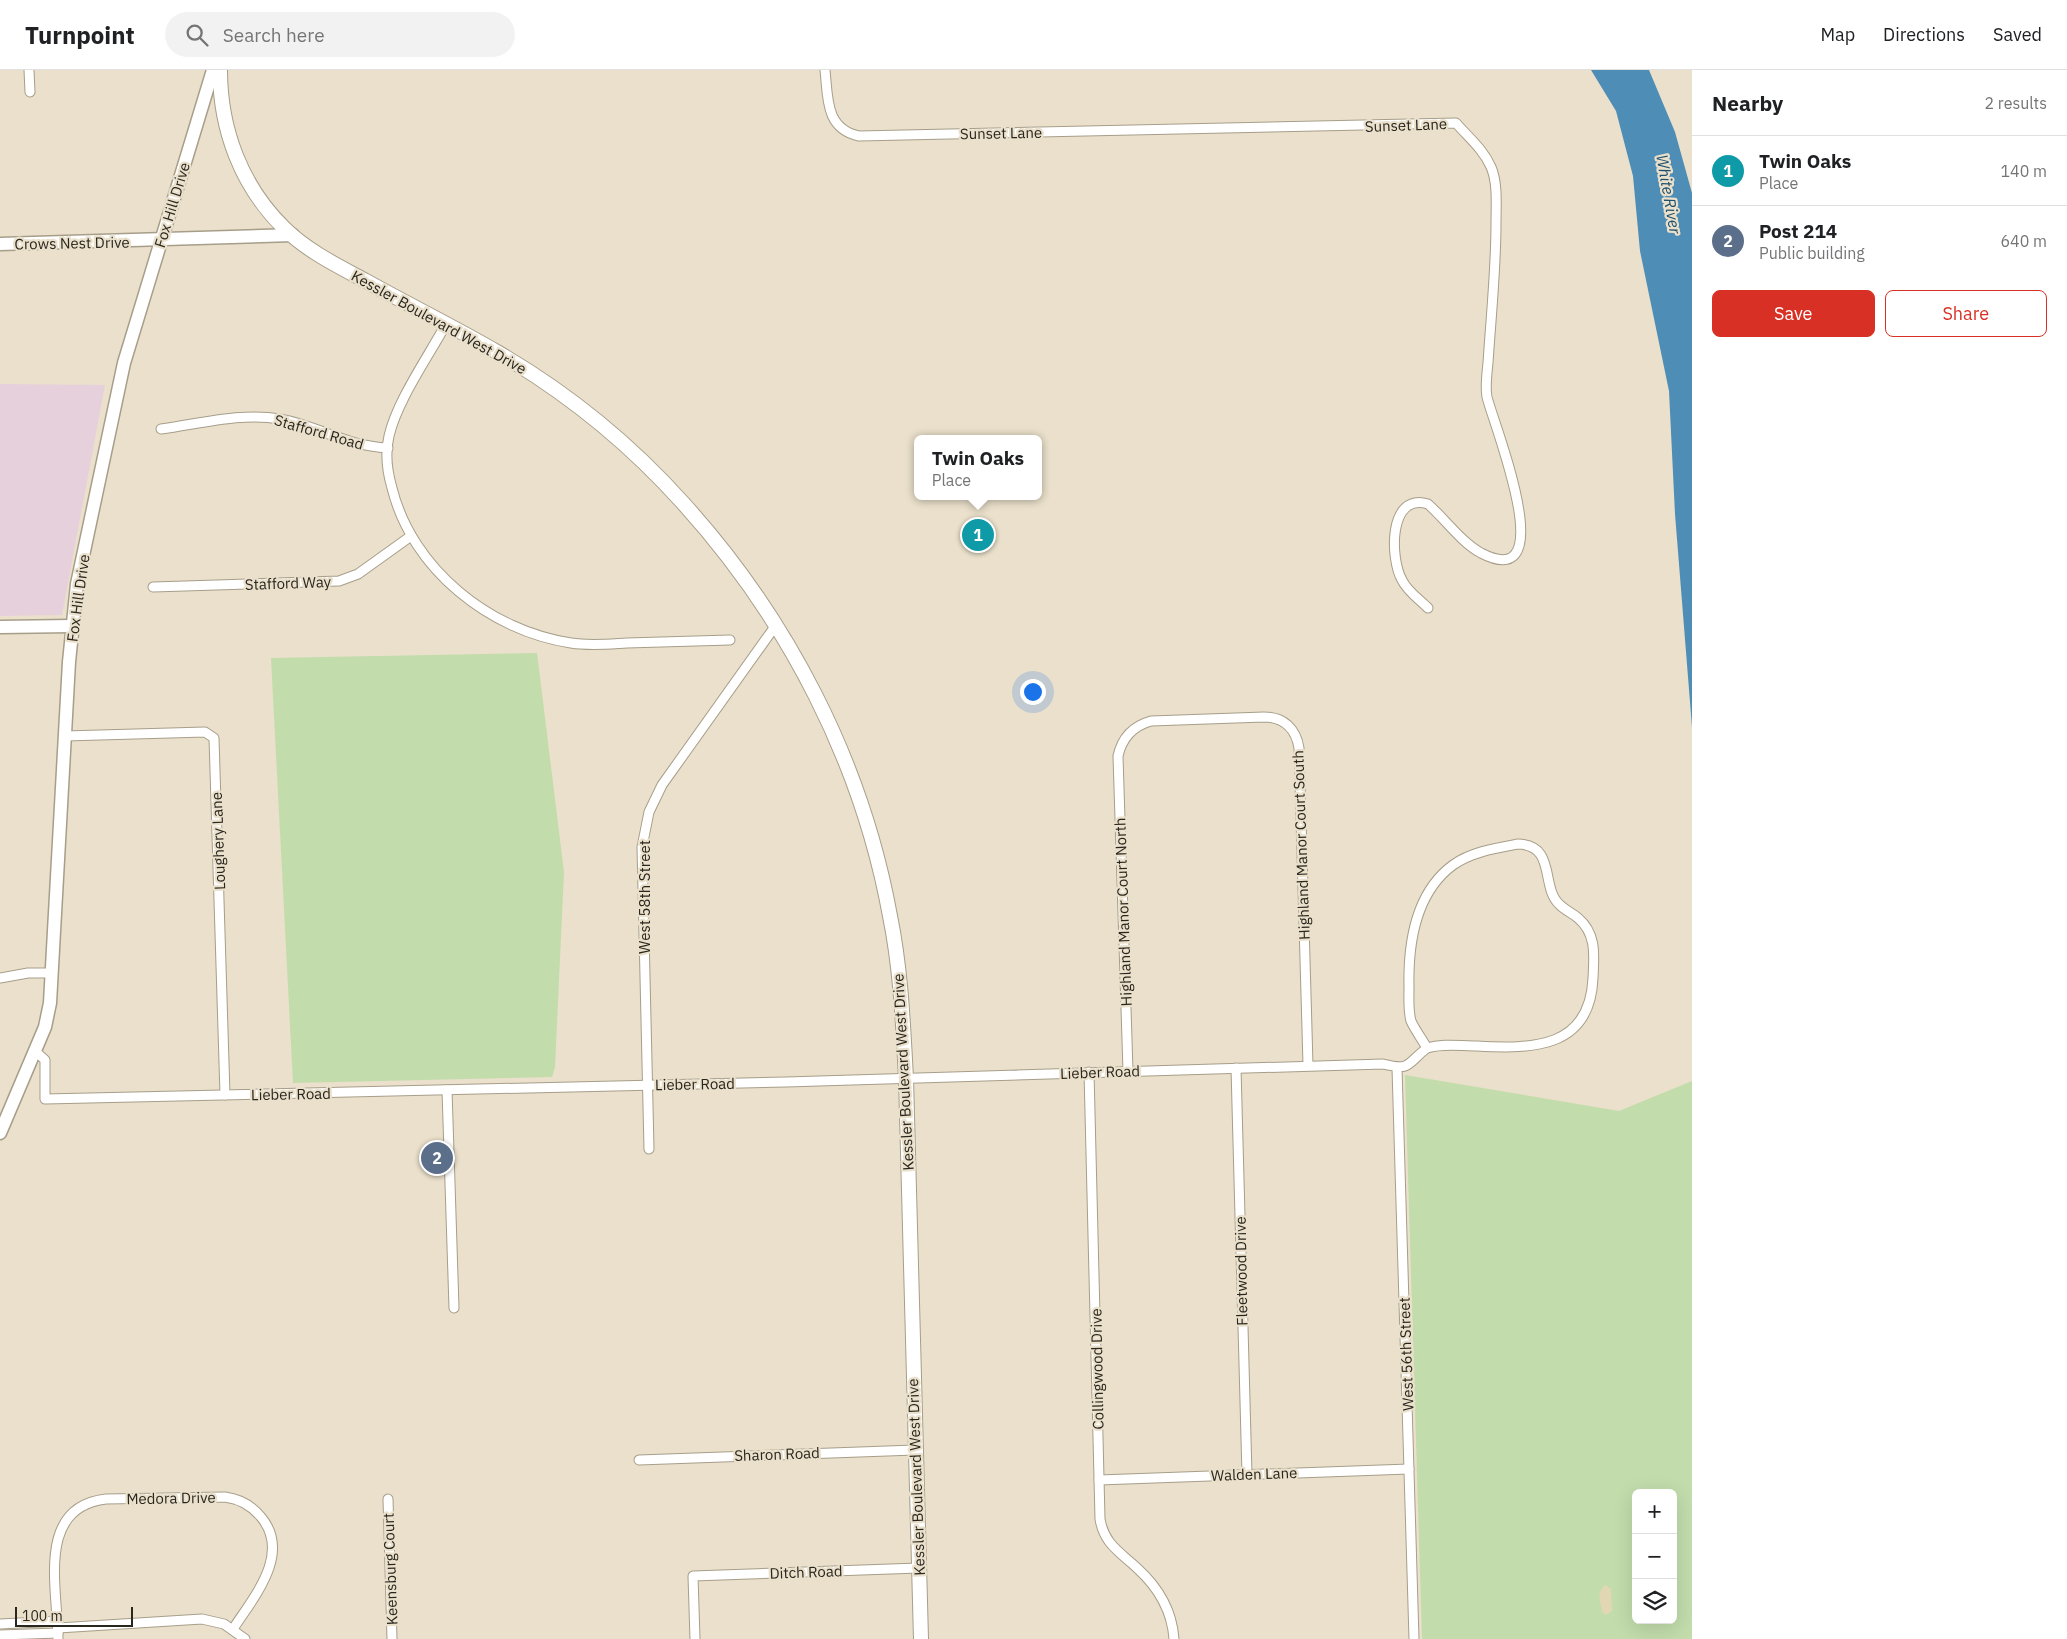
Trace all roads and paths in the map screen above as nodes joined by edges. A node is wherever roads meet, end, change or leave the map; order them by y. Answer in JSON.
{"nodes":[{"id":1,"x":29,"y":70,"type":"edge"},
{"id":2,"x":213,"y":70,"type":"edge"},
{"id":3,"x":220,"y":70,"type":"edge"},
{"id":4,"x":826,"y":70,"type":"edge"},
{"id":5,"x":30,"y":92,"type":"dead end"},
{"id":6,"x":293,"y":235,"type":"junction"},
{"id":7,"x":161,"y":241,"type":"junction"},
{"id":8,"x":0,"y":244,"type":"edge"},
{"id":9,"x":446,"y":324,"type":"junction"},
{"id":10,"x":161,"y":429,"type":"dead end"},
{"id":11,"x":388,"y":448,"type":"junction"},
{"id":12,"x":412,"y":536,"type":"junction"},
{"id":13,"x":153,"y":587,"type":"dead end"},
{"id":14,"x":1428,"y":608,"type":"dead end"},
{"id":15,"x":776,"y":625,"type":"junction"},
{"id":16,"x":72,"y":626,"type":"junction"},
{"id":17,"x":0,"y":627,"type":"edge"},
{"id":18,"x":730,"y":640,"type":"dead end"},
{"id":19,"x":65,"y":736,"type":"junction"},
{"id":20,"x":1119,"y":753,"type":"joint"},
{"id":21,"x":52,"y":973,"type":"junction"},
{"id":22,"x":0,"y":978,"type":"edge"},
{"id":23,"x":1427,"y":1048,"type":"junction"},
{"id":24,"x":35,"y":1051,"type":"junction"},
{"id":25,"x":1308,"y":1066,"type":"junction"},
{"id":26,"x":1236,"y":1068,"type":"junction"},
{"id":27,"x":1398,"y":1068,"type":"junction"},
{"id":28,"x":1128,"y":1071,"type":"junction"},
{"id":29,"x":1089,"y":1072,"type":"junction"},
{"id":30,"x":906,"y":1078,"type":"junction"},
{"id":31,"x":649,"y":1084,"type":"junction"},
{"id":32,"x":447,"y":1090,"type":"junction"},
{"id":33,"x":225,"y":1096,"type":"junction"},
{"id":34,"x":0,"y":1133,"type":"edge"},
{"id":35,"x":649,"y":1149,"type":"dead end"},
{"id":36,"x":454,"y":1308,"type":"dead end"},
{"id":37,"x":915,"y":1450,"type":"junction"},
{"id":38,"x":639,"y":1460,"type":"dead end"},
{"id":39,"x":1409,"y":1469,"type":"junction"},
{"id":40,"x":1247,"y":1475,"type":"junction"},
{"id":41,"x":1099,"y":1480,"type":"junction"},
{"id":42,"x":388,"y":1499,"type":"dead end"},
{"id":43,"x":919,"y":1568,"type":"junction"},
{"id":44,"x":0,"y":1624,"type":"edge"},
{"id":45,"x":233,"y":1629,"type":"junction"},
{"id":46,"x":58,"y":1630,"type":"edge"},
{"id":47,"x":0,"y":1635,"type":"edge"},
{"id":48,"x":245,"y":1639,"type":"edge"},
{"id":49,"x":392,"y":1639,"type":"edge"},
{"id":50,"x":694,"y":1639,"type":"edge"},
{"id":51,"x":921,"y":1639,"type":"edge"},
{"id":52,"x":1174,"y":1639,"type":"edge"},
{"id":53,"x":1414,"y":1639,"type":"edge"}],
"edges":[{"from":1,"to":5,"type":"street"},
{"from":2,"to":7,"type":"street","name":"Fox Hill Drive"},
{"from":3,"to":6,"type":"main road","name":"Kessler Boulevard West Drive"},
{"from":4,"to":14,"type":"street","name":"Sunset Lane"},
{"from":6,"to":7,"type":"street","name":"Crows Nest Drive"},
{"from":6,"to":9,"type":"main road","name":"Kessler Boulevard West Drive"},
{"from":7,"to":8,"type":"street","name":"Crows Nest Drive"},
{"from":7,"to":16,"type":"street","name":"Fox Hill Drive"},
{"from":9,"to":11,"type":"street"},
{"from":9,"to":15,"type":"main road","name":"Kessler Boulevard West Drive"},
{"from":10,"to":11,"type":"street","name":"Stafford Road"},
{"from":11,"to":12,"type":"street"},
{"from":12,"to":13,"type":"street","name":"Stafford Way"},
{"from":12,"to":18,"type":"street"},
{"from":15,"to":30,"type":"main road","name":"Kessler Boulevard West Drive"},
{"from":15,"to":31,"type":"street","name":"West 58th Street"},
{"from":16,"to":17,"type":"street"},
{"from":16,"to":19,"type":"street","name":"Fox Hill Drive"},
{"from":19,"to":21,"type":"street","name":"Fox Hill Drive"},
{"from":19,"to":33,"type":"street","name":"Loughery Lane"},
{"from":20,"to":25,"type":"street","name":"Highland Manor Court South"},
{"from":20,"to":28,"type":"street","name":"Highland Manor Court North"},
{"from":21,"to":22,"type":"street"},
{"from":21,"to":24,"type":"street","name":"Fox Hill Drive"},
{"from":23,"to":23,"type":"street"},
{"from":23,"to":27,"type":"street"},
{"from":24,"to":33,"type":"street","name":"Lieber Road"},
{"from":24,"to":34,"type":"street","name":"Fox Hill Drive"},
{"from":25,"to":26,"type":"street","name":"Lieber Road"},
{"from":25,"to":27,"type":"street","name":"Lieber Road"},
{"from":26,"to":28,"type":"street","name":"Lieber Road"},
{"from":26,"to":40,"type":"street","name":"Fleetwood Drive"},
{"from":27,"to":39,"type":"street","name":"West 56th Street"},
{"from":28,"to":29,"type":"street","name":"Lieber Road"},
{"from":29,"to":30,"type":"street","name":"Lieber Road"},
{"from":29,"to":41,"type":"street","name":"Collingwood Drive"},
{"from":30,"to":31,"type":"street","name":"Lieber Road"},
{"from":30,"to":37,"type":"main road","name":"Kessler Boulevard West Drive"},
{"from":31,"to":32,"type":"street","name":"Lieber Road"},
{"from":31,"to":35,"type":"street","name":"West 58th Street"},
{"from":32,"to":33,"type":"street","name":"Lieber Road"},
{"from":32,"to":36,"type":"street"},
{"from":37,"to":38,"type":"street","name":"Sharon Road"},
{"from":37,"to":43,"type":"main road","name":"Kessler Boulevard West Drive"},
{"from":39,"to":40,"type":"street","name":"Walden Lane"},
{"from":39,"to":53,"type":"street","name":"West 56th Street"},
{"from":40,"to":41,"type":"street","name":"Walden Lane"},
{"from":41,"to":52,"type":"street","name":"Collingwood Drive"},
{"from":42,"to":49,"type":"street","name":"Keensburg Court"},
{"from":43,"to":50,"type":"street","name":"Ditch Road"},
{"from":43,"to":51,"type":"main road","name":"Kessler Boulevard West Drive"},
{"from":44,"to":46,"type":"street"},
{"from":45,"to":46,"type":"street"},
{"from":45,"to":46,"type":"street","name":"Medora Drive"},
{"from":45,"to":48,"type":"street"},
{"from":46,"to":47,"type":"street"}]}
